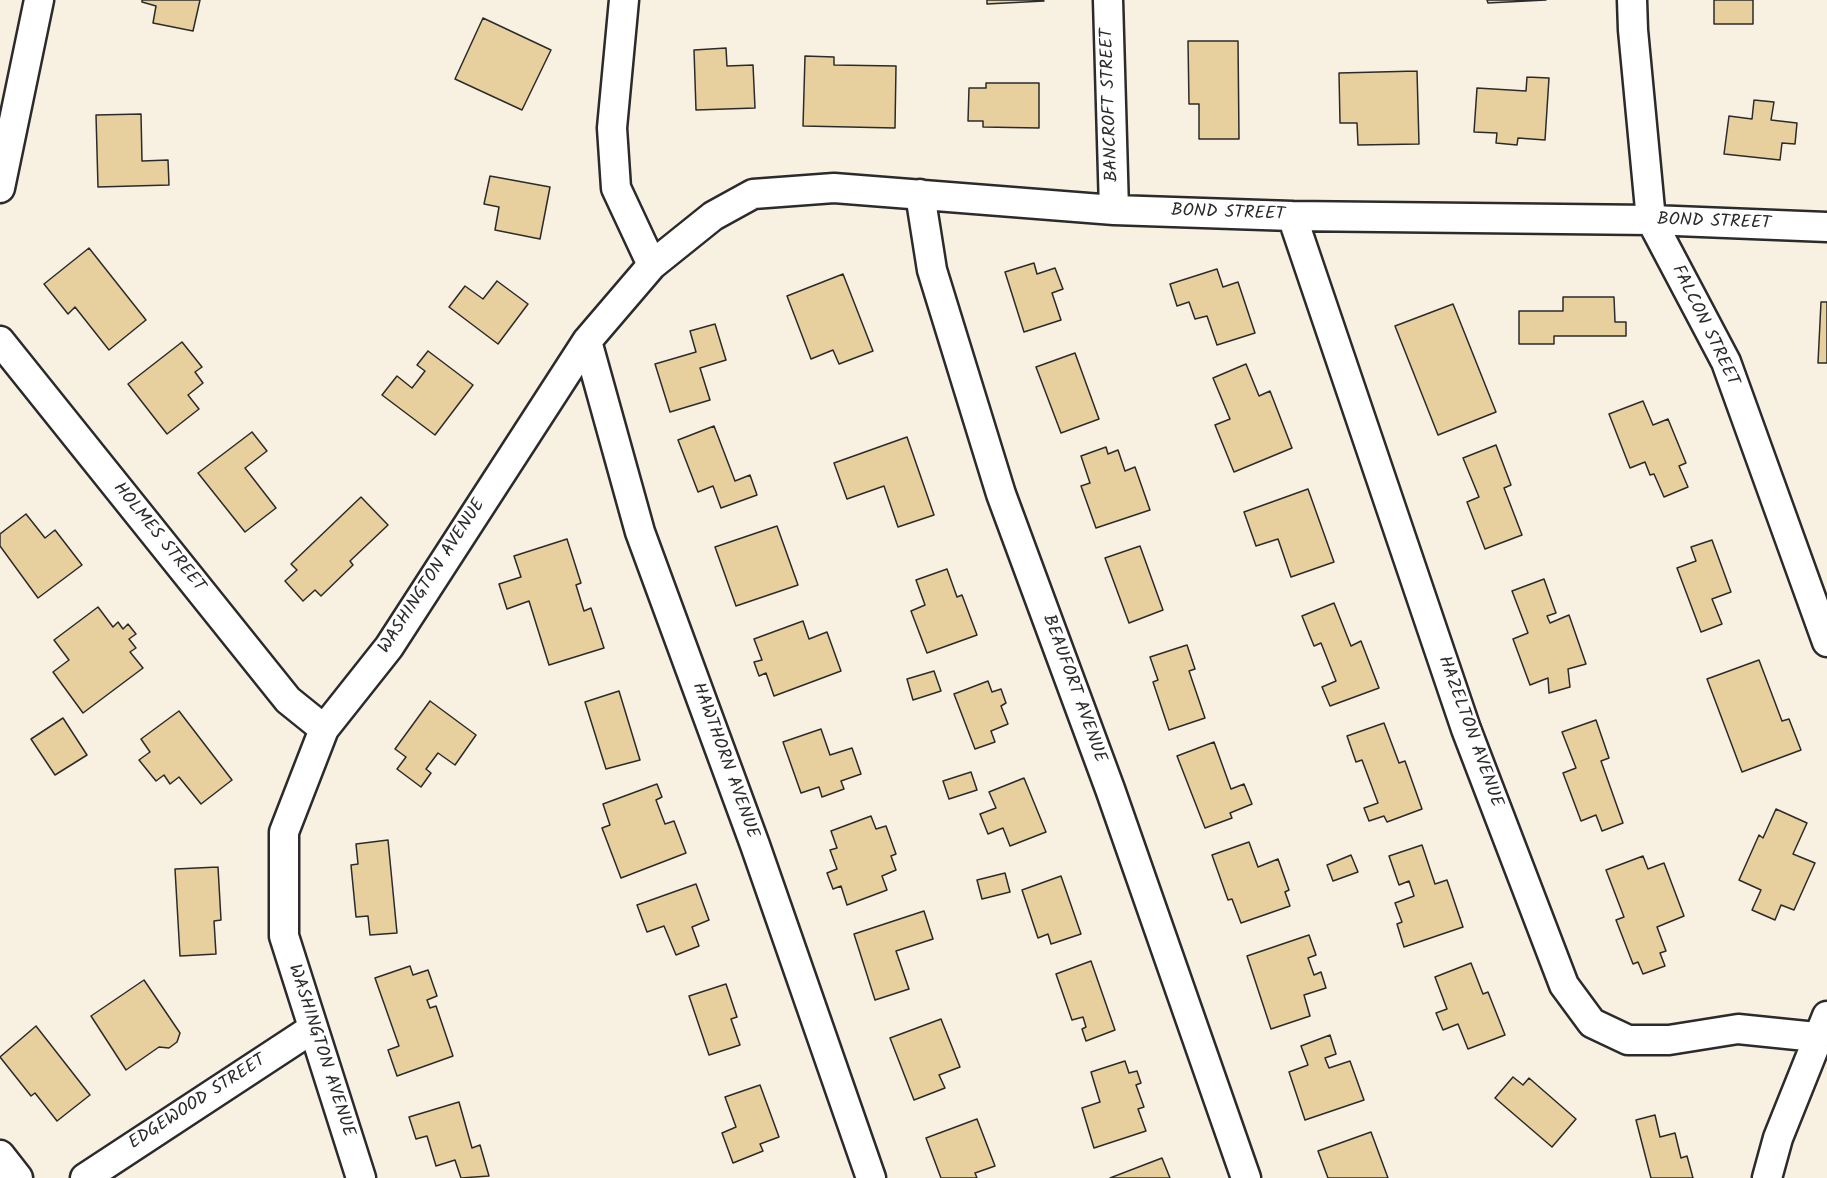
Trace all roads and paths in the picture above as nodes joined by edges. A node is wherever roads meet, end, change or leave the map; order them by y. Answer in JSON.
{"nodes":[{"id":1,"x":39,"y":0,"type":"edge"},
{"id":2,"x":624,"y":0,"type":"edge"},
{"id":3,"x":1108,"y":0,"type":"edge"},
{"id":4,"x":1632,"y":0,"type":"edge"},
{"id":5,"x":0,"y":188,"type":"edge"},
{"id":6,"x":920,"y":194,"type":"junction"},
{"id":7,"x":1114,"y":210,"type":"junction"},
{"id":8,"x":1292,"y":216,"type":"junction"},
{"id":9,"x":1651,"y":220,"type":"junction"},
{"id":10,"x":1827,"y":227,"type":"edge"},
{"id":11,"x":652,"y":265,"type":"junction"},
{"id":12,"x":0,"y":341,"type":"edge"},
{"id":13,"x":587,"y":341,"type":"junction"},
{"id":14,"x":1827,"y":642,"type":"edge"},
{"id":15,"x":324,"y":729,"type":"junction"},
{"id":16,"x":1822,"y":1026,"type":"edge"},
{"id":17,"x":312,"y":1029,"type":"junction"},
{"id":18,"x":0,"y":1155,"type":"edge"},
{"id":19,"x":18,"y":1178,"type":"edge"},
{"id":20,"x":85,"y":1178,"type":"edge"},
{"id":21,"x":361,"y":1178,"type":"edge"},
{"id":22,"x":871,"y":1178,"type":"edge"},
{"id":23,"x":1246,"y":1178,"type":"edge"},
{"id":24,"x":1767,"y":1178,"type":"edge"}],
"edges":[{"from":1,"to":5,"type":"street"},
{"from":2,"to":11,"type":"street"},
{"from":3,"to":7,"type":"street","name":"BANCROFT STREET"},
{"from":4,"to":9,"type":"street","name":"FALCON STREET"},
{"from":6,"to":7,"type":"street","name":"BOND STREET"},
{"from":6,"to":11,"type":"street","name":"BOND STREET"},
{"from":6,"to":23,"type":"street","name":"BEAUFORT AVENUE"},
{"from":7,"to":8,"type":"street","name":"BOND STREET"},
{"from":8,"to":9,"type":"street","name":"BOND STREET"},
{"from":8,"to":16,"type":"street","name":"HAZELTON AVENUE"},
{"from":9,"to":10,"type":"street","name":"BOND STREET"},
{"from":9,"to":14,"type":"street","name":"FALCON STREET"},
{"from":11,"to":13,"type":"street","name":"WASHINGTON AVENUE"},
{"from":12,"to":15,"type":"street","name":"HOLMES STREET"},
{"from":13,"to":15,"type":"street","name":"WASHINGTON AVENUE"},
{"from":13,"to":22,"type":"street","name":"HAWTHORN AVENUE"},
{"from":15,"to":17,"type":"street","name":"WASHINGTON AVENUE"},
{"from":16,"to":24,"type":"street"},
{"from":17,"to":20,"type":"street","name":"EDGEWOOD STREET"},
{"from":17,"to":21,"type":"street","name":"WASHINGTON AVENUE"},
{"from":18,"to":19,"type":"street"}]}
